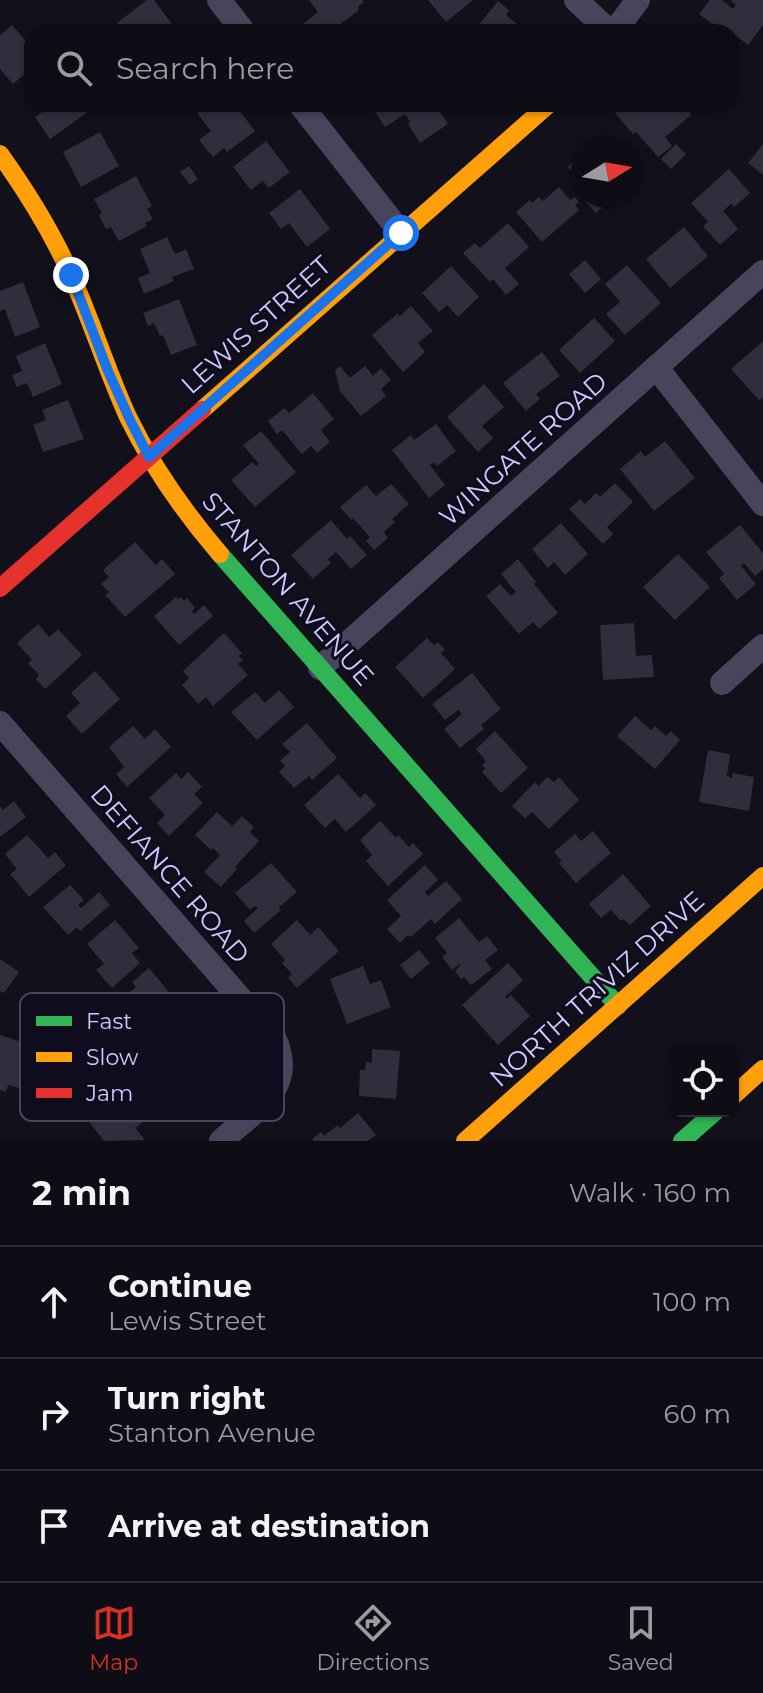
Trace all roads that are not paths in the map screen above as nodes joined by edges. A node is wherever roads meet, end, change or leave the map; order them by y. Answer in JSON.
{"nodes":[{"id":1,"x":219,"y":0,"type":"edge"},
{"id":2,"x":576,"y":0,"type":"edge"},
{"id":3,"x":638,"y":0,"type":"edge"},
{"id":4,"x":238,"y":24,"type":"edge"},
{"id":5,"x":603,"y":24,"type":"edge"},
{"id":6,"x":618,"y":24,"type":"edge"},
{"id":7,"x":306,"y":112,"type":"edge"},
{"id":8,"x":540,"y":112,"type":"edge"},
{"id":9,"x":0,"y":154,"type":"edge"},
{"id":10,"x":401,"y":233,"type":"junction"},
{"id":11,"x":763,"y":272,"type":"edge"},
{"id":12,"x":656,"y":367,"type":"junction"},
{"id":13,"x":149,"y":457,"type":"junction"},
{"id":14,"x":763,"y":504,"type":"edge"},
{"id":15,"x":0,"y":588,"type":"edge"},
{"id":16,"x":763,"y":646,"type":"edge"},
{"id":17,"x":320,"y":668,"type":"junction"},
{"id":18,"x":722,"y":683,"type":"dead end"},
{"id":19,"x":0,"y":723,"type":"edge"},
{"id":20,"x":763,"y":876,"type":"edge"},
{"id":21,"x":237,"y":993,"type":"edge"},
{"id":22,"x":618,"y":1006,"type":"junction"},
{"id":23,"x":284,"y":1054,"type":"edge"},
{"id":24,"x":763,"y":1069,"type":"edge"},
{"id":25,"x":284,"y":1076,"type":"edge"},
{"id":26,"x":739,"y":1091,"type":"edge"},
{"id":27,"x":709,"y":1117,"type":"edge"},
{"id":28,"x":243,"y":1121,"type":"edge"},
{"id":29,"x":221,"y":1141,"type":"edge"},
{"id":30,"x":465,"y":1141,"type":"edge"},
{"id":31,"x":682,"y":1141,"type":"edge"}],
"edges":[{"from":1,"to":4,"type":"street"},
{"from":2,"to":5,"type":"street"},
{"from":3,"to":6,"type":"street"},
{"from":7,"to":10,"type":"street"},
{"from":8,"to":10,"type":"main road","name":"LEWIS STREET"},
{"from":9,"to":13,"type":"main road","name":"STANTON AVENUE"},
{"from":10,"to":13,"type":"main road","name":"LEWIS STREET"},
{"from":11,"to":12,"type":"street","name":"WINGATE ROAD"},
{"from":12,"to":14,"type":"street"},
{"from":12,"to":17,"type":"street","name":"WINGATE ROAD"},
{"from":13,"to":15,"type":"main road","name":"LEWIS STREET"},
{"from":13,"to":17,"type":"main road","name":"STANTON AVENUE"},
{"from":16,"to":18,"type":"street"},
{"from":17,"to":22,"type":"main road","name":"STANTON AVENUE"},
{"from":19,"to":21,"type":"street","name":"DEFIANCE ROAD"},
{"from":20,"to":22,"type":"main road","name":"NORTH TRIVIZ DRIVE"},
{"from":22,"to":30,"type":"main road","name":"NORTH TRIVIZ DRIVE"},
{"from":23,"to":25,"type":"street","name":"DEFIANCE ROAD"},
{"from":24,"to":26,"type":"main road"},
{"from":27,"to":31,"type":"main road"},
{"from":28,"to":29,"type":"street","name":"DEFIANCE ROAD"}]}
